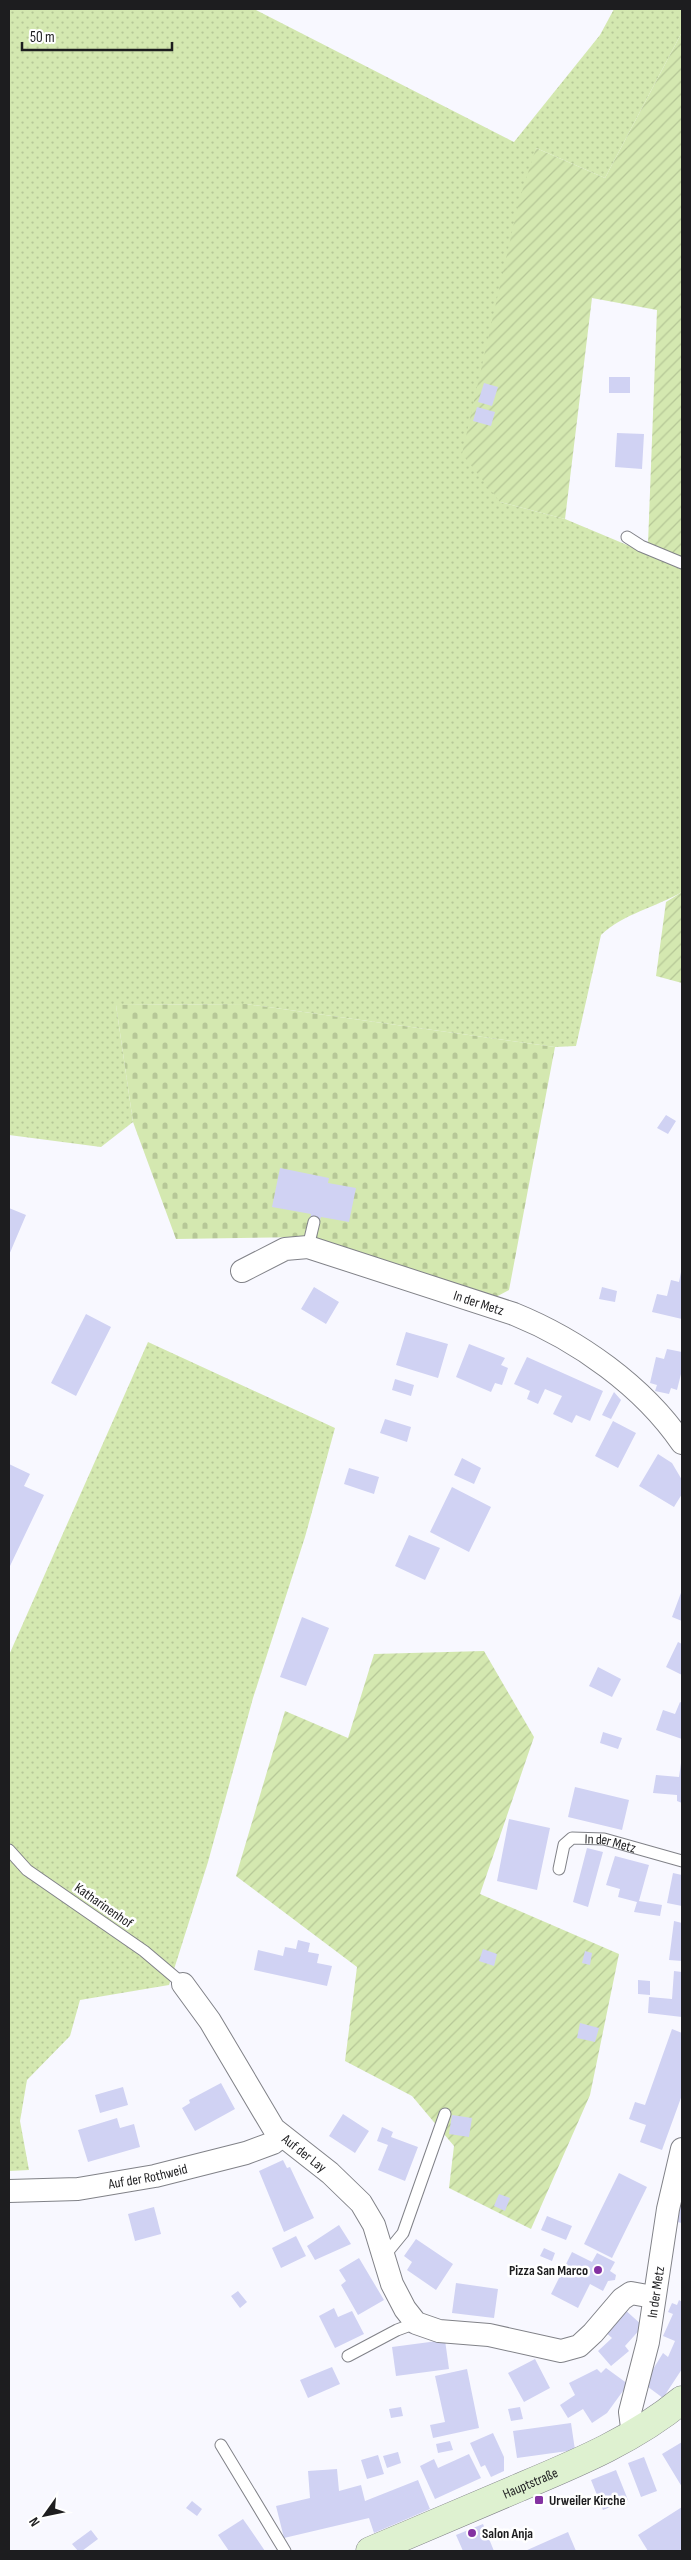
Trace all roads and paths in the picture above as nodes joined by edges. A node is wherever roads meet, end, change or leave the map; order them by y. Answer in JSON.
{"nodes":[{"id":1,"x":627,"y":537,"type":"dead end"},
{"id":2,"x":682,"y":563,"type":"edge"},
{"id":3,"x":314,"y":1222,"type":"dead end"},
{"id":4,"x":308,"y":1247,"type":"junction"},
{"id":5,"x":242,"y":1270,"type":"dead end"},
{"id":6,"x":680,"y":1431,"type":"edge"},
{"id":7,"x":9,"y":1850,"type":"edge"},
{"id":8,"x":682,"y":1861,"type":"edge"},
{"id":9,"x":560,"y":1869,"type":"dead end"},
{"id":10,"x":183,"y":1984,"type":"joint"},
{"id":11,"x":445,"y":2114,"type":"dead end"},
{"id":12,"x":282,"y":2136,"type":"junction"},
{"id":13,"x":682,"y":2148,"type":"edge"},
{"id":14,"x":9,"y":2191,"type":"edge"},
{"id":15,"x":385,"y":2255,"type":"junction"},
{"id":16,"x":654,"y":2297,"type":"junction"},
{"id":17,"x":416,"y":2323,"type":"junction"},
{"id":18,"x":348,"y":2356,"type":"dead end"},
{"id":19,"x":682,"y":2400,"type":"edge"},
{"id":20,"x":632,"y":2435,"type":"junction"},
{"id":21,"x":221,"y":2445,"type":"dead end"},
{"id":22,"x":285,"y":2551,"type":"edge"},
{"id":23,"x":370,"y":2551,"type":"edge"}],
"edges":[{"from":1,"to":2,"type":"lane"},
{"from":3,"to":4,"type":"lane"},
{"from":4,"to":5,"type":"street","name":"In der Metz"},
{"from":4,"to":6,"type":"street","name":"In der Metz"},
{"from":7,"to":10,"type":"lane","name":"Katharinenhof"},
{"from":8,"to":9,"type":"lane","name":"In der Metz"},
{"from":10,"to":12,"type":"street","name":"Auf der Lay"},
{"from":11,"to":15,"type":"lane"},
{"from":12,"to":14,"type":"street","name":"Auf der Rothweid"},
{"from":12,"to":15,"type":"street","name":"Auf der Lay"},
{"from":13,"to":16,"type":"street","name":"In der Metz"},
{"from":15,"to":17,"type":"street","name":"Auf der Lay"},
{"from":16,"to":17,"type":"street"},
{"from":16,"to":20,"type":"street","name":"In der Metz"},
{"from":17,"to":18,"type":"lane"},
{"from":19,"to":20,"type":"main road","name":"Hauptstraße"},
{"from":20,"to":23,"type":"main road","name":"Hauptstraße"},
{"from":21,"to":22,"type":"lane"}]}
